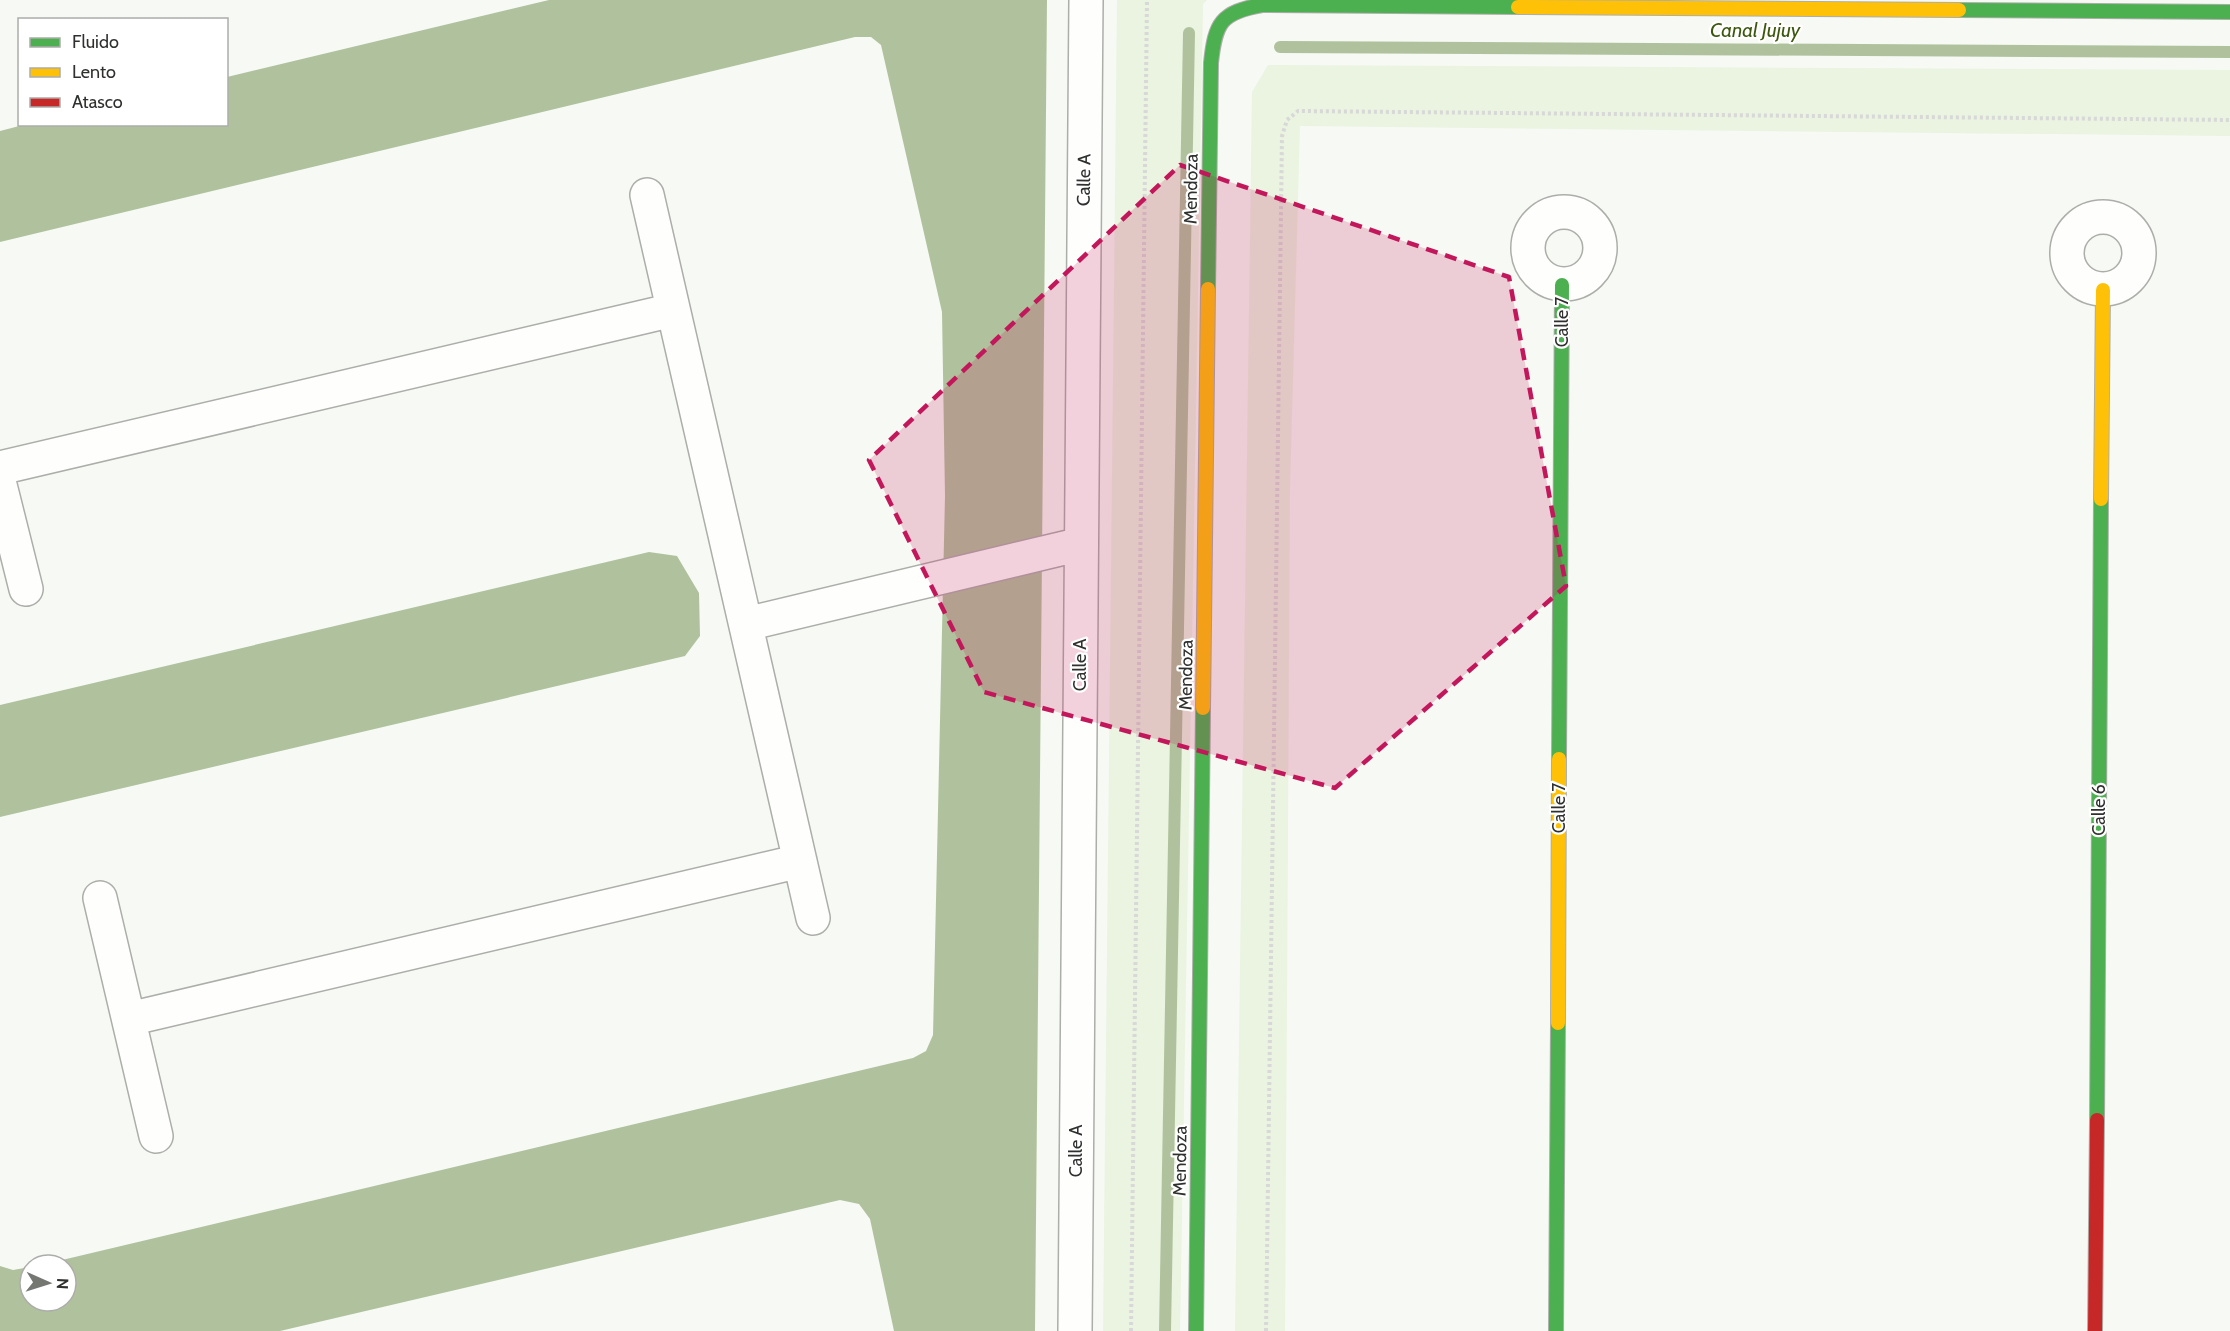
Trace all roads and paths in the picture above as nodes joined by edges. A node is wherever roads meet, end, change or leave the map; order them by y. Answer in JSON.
{"nodes":[{"id":1,"x":1086,"y":0,"type":"edge"},
{"id":2,"x":1147,"y":0,"type":"edge"},
{"id":3,"x":2059,"y":6,"type":"edge"},
{"id":4,"x":2230,"y":12,"type":"edge"},
{"id":5,"x":2230,"y":120,"type":"edge"},
{"id":6,"x":647,"y":195,"type":"dead end"},
{"id":7,"x":1562,"y":285,"type":"dead end"},
{"id":8,"x":2103,"y":290,"type":"dead end"},
{"id":9,"x":673,"y":310,"type":"junction"},
{"id":10,"x":0,"y":468,"type":"edge"},
{"id":11,"x":0,"y":485,"type":"edge"},
{"id":12,"x":1081,"y":544,"type":"junction"},
{"id":13,"x":26,"y":589,"type":"dead end"},
{"id":14,"x":746,"y":624,"type":"junction"},
{"id":15,"x":800,"y":861,"type":"junction"},
{"id":16,"x":100,"y":898,"type":"dead end"},
{"id":17,"x":813,"y":918,"type":"dead end"},
{"id":18,"x":129,"y":1019,"type":"junction"},
{"id":19,"x":156,"y":1136,"type":"dead end"},
{"id":20,"x":1075,"y":1331,"type":"edge"},
{"id":21,"x":1131,"y":1331,"type":"edge"},
{"id":22,"x":1196,"y":1331,"type":"edge"},
{"id":23,"x":1266,"y":1331,"type":"edge"},
{"id":24,"x":1556,"y":1331,"type":"edge"},
{"id":25,"x":2095,"y":1331,"type":"edge"}],
"edges":[{"from":1,"to":12,"type":"street","name":"Calle A"},
{"from":2,"to":21,"type":"path"},
{"from":3,"to":4,"type":"street"},
{"from":3,"to":22,"type":"street","name":"Mendoza"},
{"from":5,"to":23,"type":"path"},
{"from":6,"to":9,"type":"street"},
{"from":7,"to":24,"type":"street","name":"Calle 7"},
{"from":8,"to":25,"type":"street","name":"Calle 6"},
{"from":9,"to":10,"type":"street"},
{"from":9,"to":14,"type":"street"},
{"from":11,"to":13,"type":"street"},
{"from":12,"to":14,"type":"street"},
{"from":12,"to":20,"type":"street","name":"Calle A"},
{"from":14,"to":15,"type":"street"},
{"from":15,"to":17,"type":"street"},
{"from":15,"to":18,"type":"street"},
{"from":16,"to":18,"type":"street"},
{"from":18,"to":19,"type":"street"}]}
